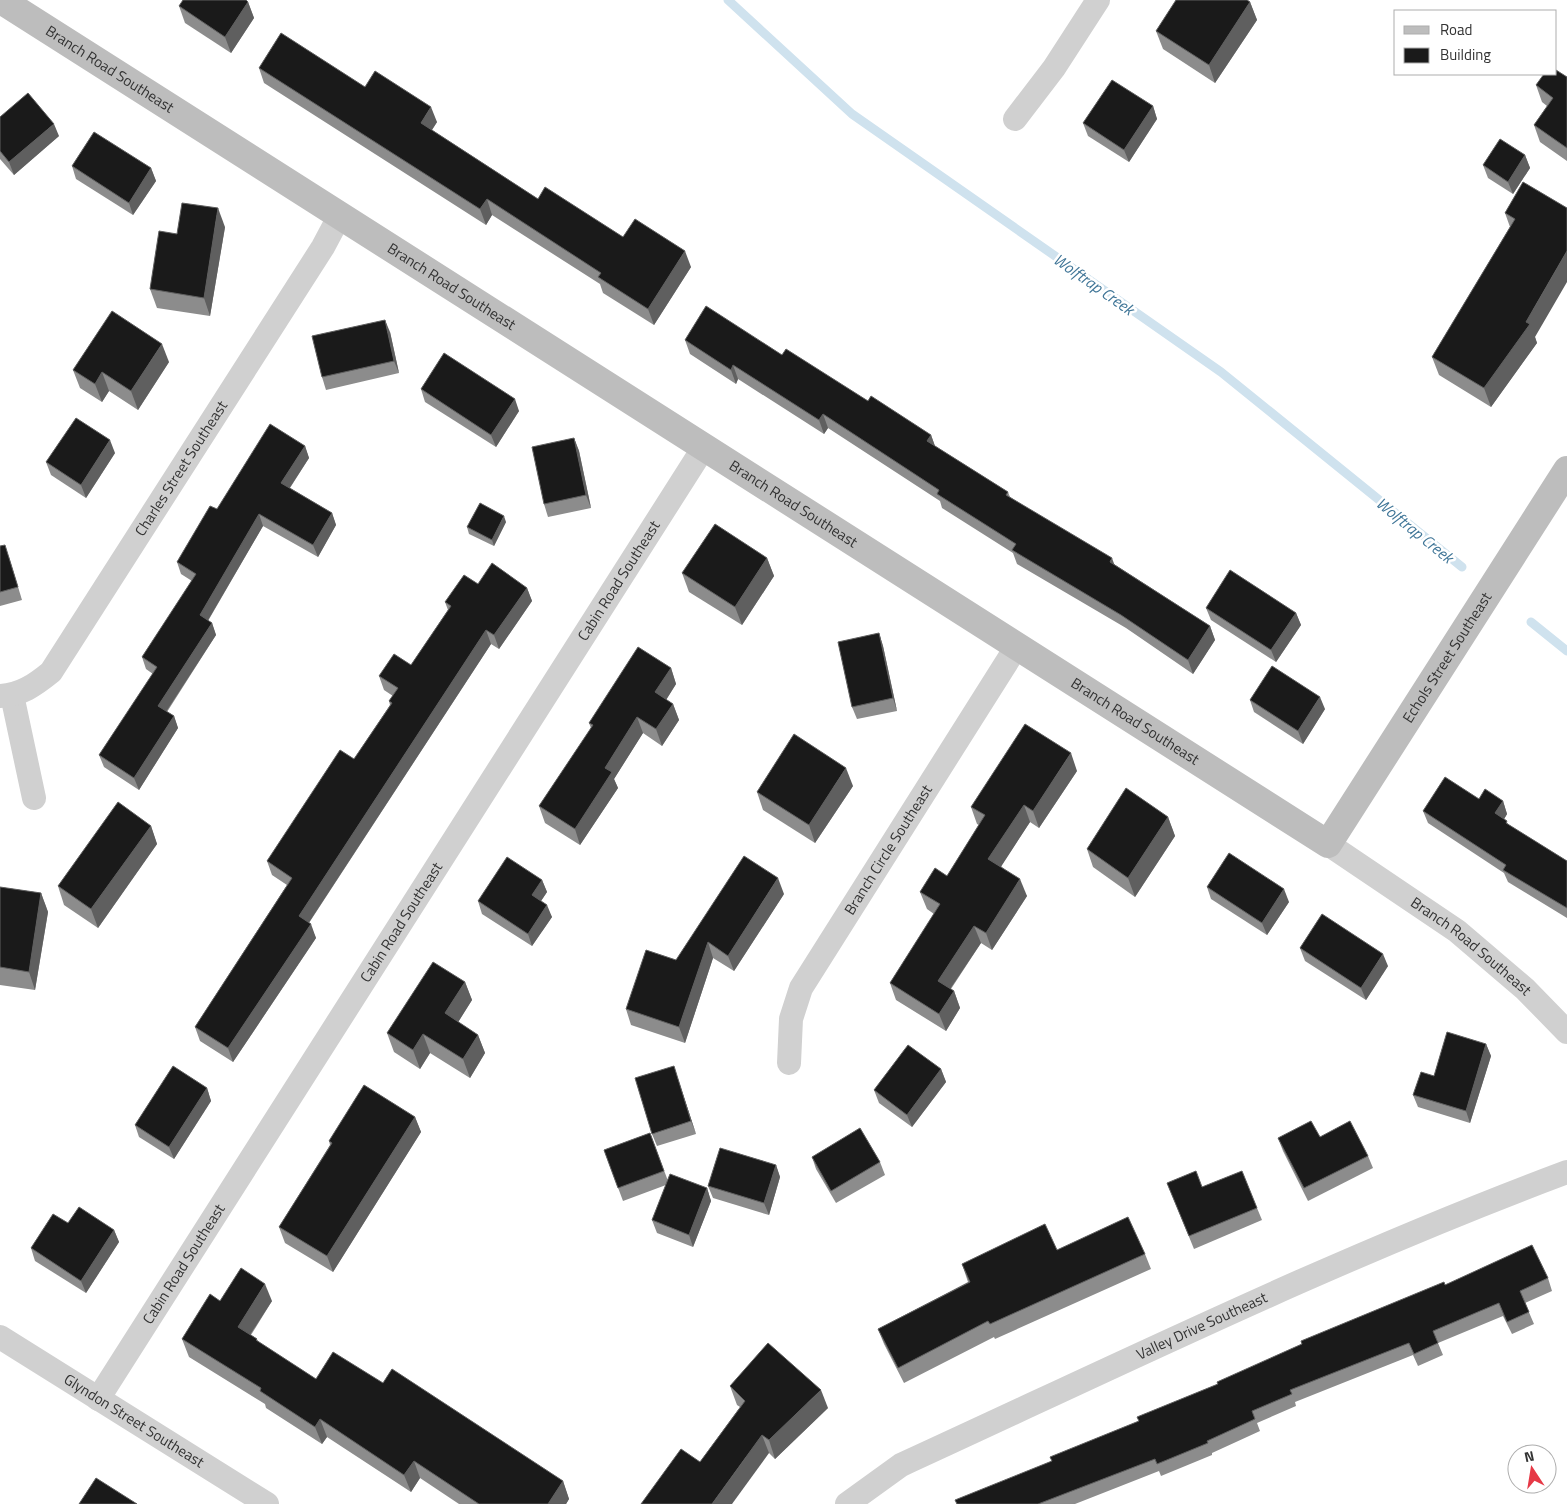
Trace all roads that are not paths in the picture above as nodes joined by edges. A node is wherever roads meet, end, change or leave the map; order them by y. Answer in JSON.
{"nodes":[{"id":1,"x":1,"y":0,"type":"edge"},
{"id":2,"x":1098,"y":0,"type":"edge"},
{"id":3,"x":1014,"y":119,"type":"dead end"},
{"id":4,"x":340,"y":215,"type":"junction"},
{"id":5,"x":704,"y":447,"type":"junction"},
{"id":6,"x":1567,"y":470,"type":"edge"},
{"id":7,"x":1017,"y":646,"type":"junction"},
{"id":8,"x":6,"y":696,"type":"edge"},
{"id":9,"x":34,"y":798,"type":"dead end"},
{"id":10,"x":1328,"y":844,"type":"junction"},
{"id":11,"x":1567,"y":1032,"type":"edge"},
{"id":12,"x":789,"y":1063,"type":"dead end"},
{"id":13,"x":1567,"y":1172,"type":"edge"},
{"id":14,"x":0,"y":1337,"type":"edge"},
{"id":15,"x":98,"y":1399,"type":"junction"},
{"id":16,"x":267,"y":1504,"type":"edge"},
{"id":17,"x":847,"y":1504,"type":"edge"}],
"edges":[{"from":1,"to":4,"type":"street","name":"Branch Road Southeast"},
{"from":2,"to":3,"type":"street"},
{"from":4,"to":5,"type":"street","name":"Branch Road Southeast"},
{"from":4,"to":8,"type":"street","name":"Charles Street Southeast"},
{"from":5,"to":7,"type":"street","name":"Branch Road Southeast"},
{"from":5,"to":15,"type":"street","name":"Cabin Road Southeast"},
{"from":6,"to":10,"type":"street","name":"Echols Street Southeast"},
{"from":7,"to":10,"type":"street","name":"Branch Road Southeast"},
{"from":7,"to":12,"type":"street","name":"Branch Circle Southeast"},
{"from":8,"to":9,"type":"street"},
{"from":10,"to":11,"type":"street","name":"Branch Road Southeast"},
{"from":13,"to":17,"type":"street","name":"Valley Drive Southeast"},
{"from":14,"to":15,"type":"street","name":"Glyndon Street Southeast"},
{"from":15,"to":16,"type":"street","name":"Glyndon Street Southeast"}]}
